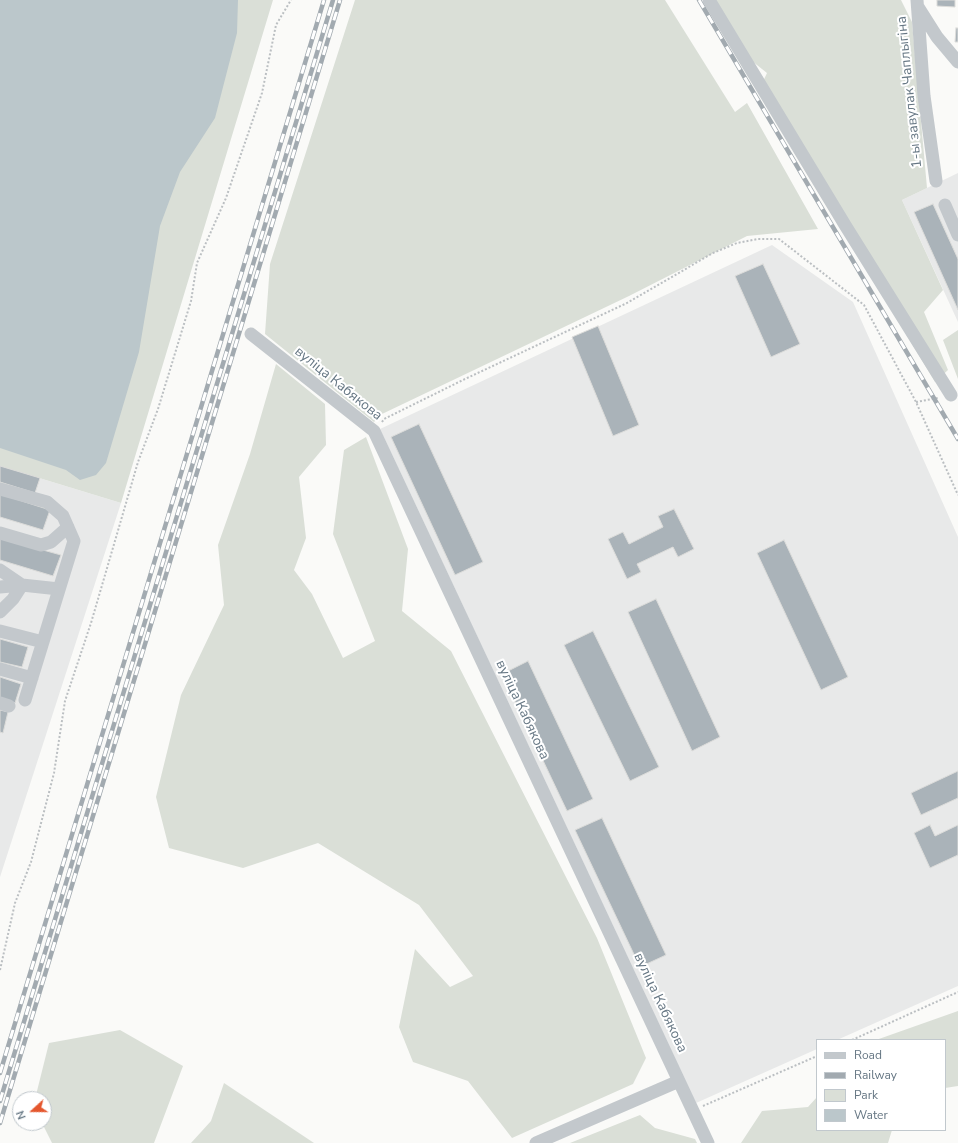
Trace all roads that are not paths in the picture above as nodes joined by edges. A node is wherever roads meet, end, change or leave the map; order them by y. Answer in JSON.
{"nodes":[{"id":1,"x":709,"y":0,"type":"edge"},
{"id":2,"x":917,"y":2,"type":"edge"},
{"id":3,"x":958,"y":62,"type":"edge"},
{"id":4,"x":936,"y":181,"type":"dead end"},
{"id":5,"x":945,"y":205,"type":"dead end"},
{"id":6,"x":958,"y":235,"type":"edge"},
{"id":7,"x":251,"y":334,"type":"dead end"},
{"id":8,"x":951,"y":395,"type":"road end"},
{"id":9,"x":0,"y":489,"type":"edge"},
{"id":10,"x":68,"y":527,"type":"junction"},
{"id":11,"x":0,"y":533,"type":"edge"},
{"id":12,"x":0,"y":570,"type":"edge"},
{"id":13,"x":22,"y":585,"type":"junction"},
{"id":14,"x":0,"y":587,"type":"edge"},
{"id":15,"x":59,"y":589,"type":"junction"},
{"id":16,"x":0,"y":612,"type":"edge"},
{"id":17,"x":0,"y":631,"type":"edge"},
{"id":18,"x":43,"y":642,"type":"junction"},
{"id":19,"x":0,"y":669,"type":"edge"},
{"id":20,"x":32,"y":678,"type":"junction"},
{"id":21,"x":25,"y":700,"type":"dead end"},
{"id":22,"x":679,"y":1081,"type":"junction"},
{"id":23,"x":536,"y":1143,"type":"edge"},
{"id":24,"x":708,"y":1143,"type":"edge"}],
"edges":[{"from":1,"to":8,"type":"street"},
{"from":2,"to":3,"type":"street"},
{"from":2,"to":4,"type":"street","name":"1-ы завулак Чаплыгіна"},
{"from":5,"to":6,"type":"street"},
{"from":7,"to":22,"type":"street","name":"вуліца Кабякова"},
{"from":9,"to":10,"type":"street"},
{"from":10,"to":11,"type":"street"},
{"from":10,"to":15,"type":"street"},
{"from":12,"to":13,"type":"street"},
{"from":13,"to":14,"type":"street"},
{"from":13,"to":15,"type":"street"},
{"from":13,"to":16,"type":"street"},
{"from":15,"to":18,"type":"street"},
{"from":17,"to":18,"type":"street"},
{"from":18,"to":20,"type":"street"},
{"from":19,"to":20,"type":"street"},
{"from":20,"to":21,"type":"street"},
{"from":22,"to":23,"type":"street"},
{"from":22,"to":24,"type":"street","name":"вуліца Кабякова"}]}
